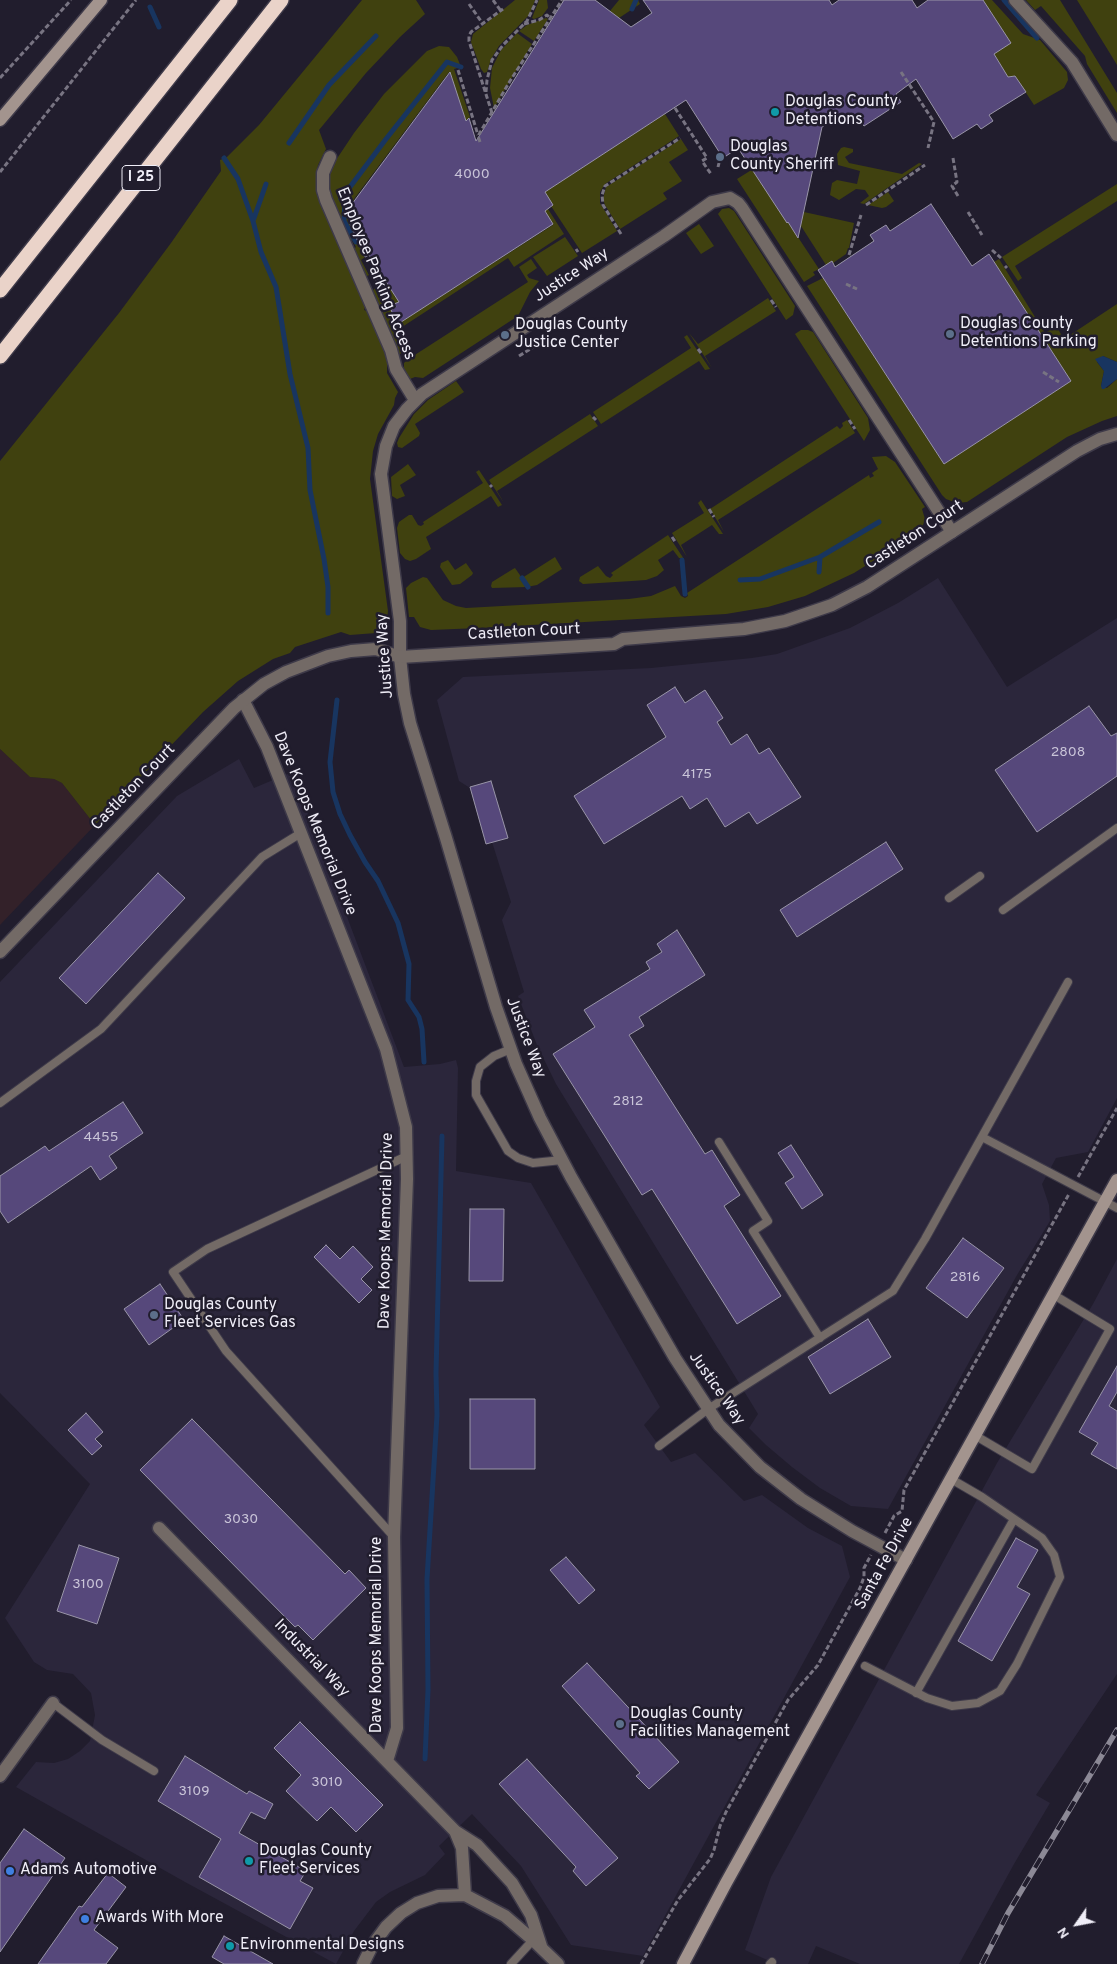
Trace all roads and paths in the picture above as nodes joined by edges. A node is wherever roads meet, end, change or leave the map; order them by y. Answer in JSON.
{"nodes":[{"id":1,"x":72,"y":0,"type":"edge"},
{"id":2,"x":101,"y":0,"type":"edge"},
{"id":3,"x":136,"y":0,"type":"edge"},
{"id":4,"x":230,"y":0,"type":"edge"},
{"id":5,"x":281,"y":0,"type":"edge"},
{"id":6,"x":493,"y":0,"type":"edge"},
{"id":7,"x":537,"y":0,"type":"edge"},
{"id":8,"x":556,"y":0,"type":"edge"},
{"id":9,"x":1015,"y":0,"type":"edge"},
{"id":10,"x":561,"y":2,"type":"edge"},
{"id":11,"x":469,"y":4,"type":"dead end"},
{"id":12,"x":550,"y":18,"type":"junction"},
{"id":13,"x":483,"y":24,"type":"junction"},
{"id":14,"x":523,"y":24,"type":"junction"},
{"id":15,"x":458,"y":70,"type":"dead end"},
{"id":16,"x":901,"y":72,"type":"dead end"},
{"id":17,"x":0,"y":78,"type":"edge"},
{"id":18,"x":486,"y":96,"type":"junction"},
{"id":19,"x":675,"y":108,"type":"dead end"},
{"id":20,"x":492,"y":113,"type":"junction"},
{"id":21,"x":0,"y":120,"type":"edge"},
{"id":22,"x":1117,"y":135,"type":"edge"},
{"id":23,"x":478,"y":136,"type":"junction"},
{"id":24,"x":680,"y":138,"type":"dead end"},
{"id":25,"x":480,"y":142,"type":"dead end"},
{"id":26,"x":928,"y":148,"type":"dead end"},
{"id":27,"x":330,"y":157,"type":"dead end"},
{"id":28,"x":953,"y":158,"type":"dead end"},
{"id":29,"x":925,"y":165,"type":"dead end"},
{"id":30,"x":0,"y":172,"type":"edge"},
{"id":31,"x":710,"y":174,"type":"dead end"},
{"id":32,"x":958,"y":196,"type":"dead end"},
{"id":33,"x":866,"y":205,"type":"dead end"},
{"id":34,"x":968,"y":212,"type":"dead end"},
{"id":35,"x":861,"y":215,"type":"dead end"},
{"id":36,"x":621,"y":234,"type":"dead end"},
{"id":37,"x":982,"y":235,"type":"dead end"},
{"id":38,"x":992,"y":250,"type":"dead end"},
{"id":39,"x":849,"y":255,"type":"dead end"},
{"id":40,"x":1000,"y":258,"type":"dead end"},
{"id":41,"x":846,"y":284,"type":"dead end"},
{"id":42,"x":857,"y":289,"type":"dead end"},
{"id":43,"x":0,"y":290,"type":"edge"},
{"id":44,"x":771,"y":300,"type":"dead end"},
{"id":45,"x":776,"y":307,"type":"dead end"},
{"id":46,"x":540,"y":342,"type":"dead end"},
{"id":47,"x":698,"y":349,"type":"dead end"},
{"id":48,"x":701,"y":353,"type":"dead end"},
{"id":49,"x":0,"y":356,"type":"edge"},
{"id":50,"x":519,"y":356,"type":"dead end"},
{"id":51,"x":1043,"y":372,"type":"dead end"},
{"id":52,"x":1059,"y":382,"type":"dead end"},
{"id":53,"x":415,"y":400,"type":"junction"},
{"id":54,"x":849,"y":420,"type":"dead end"},
{"id":55,"x":855,"y":429,"type":"dead end"},
{"id":56,"x":1117,"y":434,"type":"edge"},
{"id":57,"x":709,"y":509,"type":"dead end"},
{"id":58,"x":714,"y":517,"type":"dead end"},
{"id":59,"x":952,"y":532,"type":"junction"},
{"id":60,"x":672,"y":537,"type":"dead end"},
{"id":61,"x":676,"y":543,"type":"dead end"},
{"id":62,"x":400,"y":657,"type":"junction"},
{"id":63,"x":243,"y":700,"type":"junction"},
{"id":64,"x":1117,"y":828,"type":"edge"},
{"id":65,"x":301,"y":833,"type":"junction"},
{"id":66,"x":980,"y":876,"type":"dead end"},
{"id":67,"x":950,"y":898,"type":"dead end"},
{"id":68,"x":1003,"y":910,"type":"dead end"},
{"id":69,"x":0,"y":952,"type":"edge"},
{"id":70,"x":1068,"y":982,"type":"dead end"},
{"id":71,"x":511,"y":1049,"type":"junction"},
{"id":72,"x":0,"y":1103,"type":"edge"},
{"id":73,"x":982,"y":1137,"type":"junction"},
{"id":74,"x":719,"y":1142,"type":"dead end"},
{"id":75,"x":407,"y":1156,"type":"junction"},
{"id":76,"x":562,"y":1160,"type":"junction"},
{"id":77,"x":1117,"y":1180,"type":"edge"},
{"id":78,"x":1105,"y":1202,"type":"junction"},
{"id":79,"x":1117,"y":1208,"type":"edge"},
{"id":80,"x":1054,"y":1295,"type":"junction"},
{"id":81,"x":820,"y":1338,"type":"junction"},
{"id":82,"x":708,"y":1410,"type":"junction"},
{"id":83,"x":976,"y":1436,"type":"junction"},
{"id":84,"x":659,"y":1446,"type":"dead end"},
{"id":85,"x":951,"y":1478,"type":"junction"},
{"id":86,"x":1014,"y":1519,"type":"junction"},
{"id":87,"x":159,"y":1528,"type":"dead end"},
{"id":88,"x":394,"y":1537,"type":"junction"},
{"id":89,"x":906,"y":1560,"type":"junction"},
{"id":90,"x":865,"y":1666,"type":"dead end"},
{"id":91,"x":916,"y":1693,"type":"junction"},
{"id":92,"x":53,"y":1703,"type":"joint"},
{"id":93,"x":387,"y":1761,"type":"junction"},
{"id":94,"x":154,"y":1771,"type":"dead end"},
{"id":95,"x":0,"y":1776,"type":"edge"},
{"id":96,"x":456,"y":1830,"type":"junction"},
{"id":97,"x":465,"y":1895,"type":"junction"},
{"id":98,"x":538,"y":1944,"type":"junction"},
{"id":99,"x":366,"y":1963,"type":"edge"},
{"id":100,"x":510,"y":1964,"type":"edge"},
{"id":101,"x":558,"y":1964,"type":"edge"},
{"id":102,"x":683,"y":1964,"type":"edge"}],
"edges":[{"from":1,"to":17,"type":"path"},
{"from":2,"to":21,"type":"main road"},
{"from":3,"to":30,"type":"path"},
{"from":4,"to":43,"type":"highway","number":"I 25"},
{"from":5,"to":49,"type":"highway","number":"I 25"},
{"from":6,"to":13,"type":"path"},
{"from":7,"to":14,"type":"path"},
{"from":8,"to":10,"type":"path"},
{"from":9,"to":22,"type":"street"},
{"from":10,"to":12,"type":"path"},
{"from":11,"to":13,"type":"path"},
{"from":12,"to":14,"type":"path"},
{"from":12,"to":20,"type":"path"},
{"from":13,"to":18,"type":"path"},
{"from":14,"to":18,"type":"path"},
{"from":15,"to":23,"type":"path"},
{"from":16,"to":26,"type":"path"},
{"from":18,"to":20,"type":"path"},
{"from":19,"to":31,"type":"path"},
{"from":20,"to":23,"type":"path"},
{"from":23,"to":25,"type":"path"},
{"from":24,"to":36,"type":"path"},
{"from":27,"to":53,"type":"street","name":"Employee Parking Access"},
{"from":28,"to":32,"type":"path"},
{"from":29,"to":33,"type":"path"},
{"from":34,"to":37,"type":"path"},
{"from":35,"to":39,"type":"path"},
{"from":38,"to":40,"type":"path"},
{"from":41,"to":42,"type":"path"},
{"from":44,"to":45,"type":"path"},
{"from":46,"to":50,"type":"path"},
{"from":47,"to":48,"type":"path"},
{"from":51,"to":52,"type":"path"},
{"from":53,"to":59,"type":"street","name":"Justice Way"},
{"from":53,"to":62,"type":"street","name":"Justice Way"},
{"from":54,"to":55,"type":"path"},
{"from":56,"to":59,"type":"street","name":"Castleton Court"},
{"from":57,"to":58,"type":"path"},
{"from":59,"to":62,"type":"street","name":"Castleton Court"},
{"from":60,"to":61,"type":"path"},
{"from":62,"to":63,"type":"street","name":"Castleton Court"},
{"from":62,"to":71,"type":"street","name":"Justice Way"},
{"from":63,"to":65,"type":"street","name":"Dave Koops Memorial Drive"},
{"from":63,"to":69,"type":"street","name":"Castleton Court"},
{"from":64,"to":68,"type":"lane"},
{"from":65,"to":72,"type":"lane"},
{"from":65,"to":75,"type":"street","name":"Dave Koops Memorial Drive"},
{"from":66,"to":67,"type":"lane"},
{"from":70,"to":73,"type":"lane"},
{"from":71,"to":76,"type":"street","name":"Justice Way"},
{"from":71,"to":76,"type":"lane"},
{"from":73,"to":78,"type":"lane"},
{"from":73,"to":81,"type":"lane"},
{"from":74,"to":81,"type":"lane"},
{"from":75,"to":88,"type":"street","name":"Dave Koops Memorial Drive"},
{"from":75,"to":88,"type":"lane"},
{"from":76,"to":82,"type":"street","name":"Justice Way"},
{"from":77,"to":78,"type":"main road","name":"Santa Fe Drive"},
{"from":78,"to":79,"type":"lane"},
{"from":78,"to":80,"type":"main road","name":"Santa Fe Drive"},
{"from":80,"to":83,"type":"main road","name":"Santa Fe Drive"},
{"from":80,"to":83,"type":"lane"},
{"from":81,"to":82,"type":"lane"},
{"from":82,"to":84,"type":"lane"},
{"from":82,"to":89,"type":"street","name":"Justice Way"},
{"from":83,"to":85,"type":"main road","name":"Santa Fe Drive"},
{"from":85,"to":86,"type":"lane"},
{"from":85,"to":89,"type":"main road","name":"Santa Fe Drive"},
{"from":86,"to":91,"type":"lane"},
{"from":86,"to":91,"type":"lane"},
{"from":87,"to":93,"type":"street","name":"Industrial Way"},
{"from":88,"to":93,"type":"street","name":"Dave Koops Memorial Drive"},
{"from":89,"to":102,"type":"main road","name":"Santa Fe Drive"},
{"from":90,"to":91,"type":"lane"},
{"from":92,"to":94,"type":"lane"},
{"from":92,"to":95,"type":"street"},
{"from":93,"to":96,"type":"street","name":"Industrial Way"},
{"from":96,"to":97,"type":"street"},
{"from":96,"to":98,"type":"street","name":"Industrial Way"},
{"from":97,"to":98,"type":"street"},
{"from":97,"to":99,"type":"street"},
{"from":98,"to":100,"type":"lane"},
{"from":98,"to":101,"type":"street"}]}
